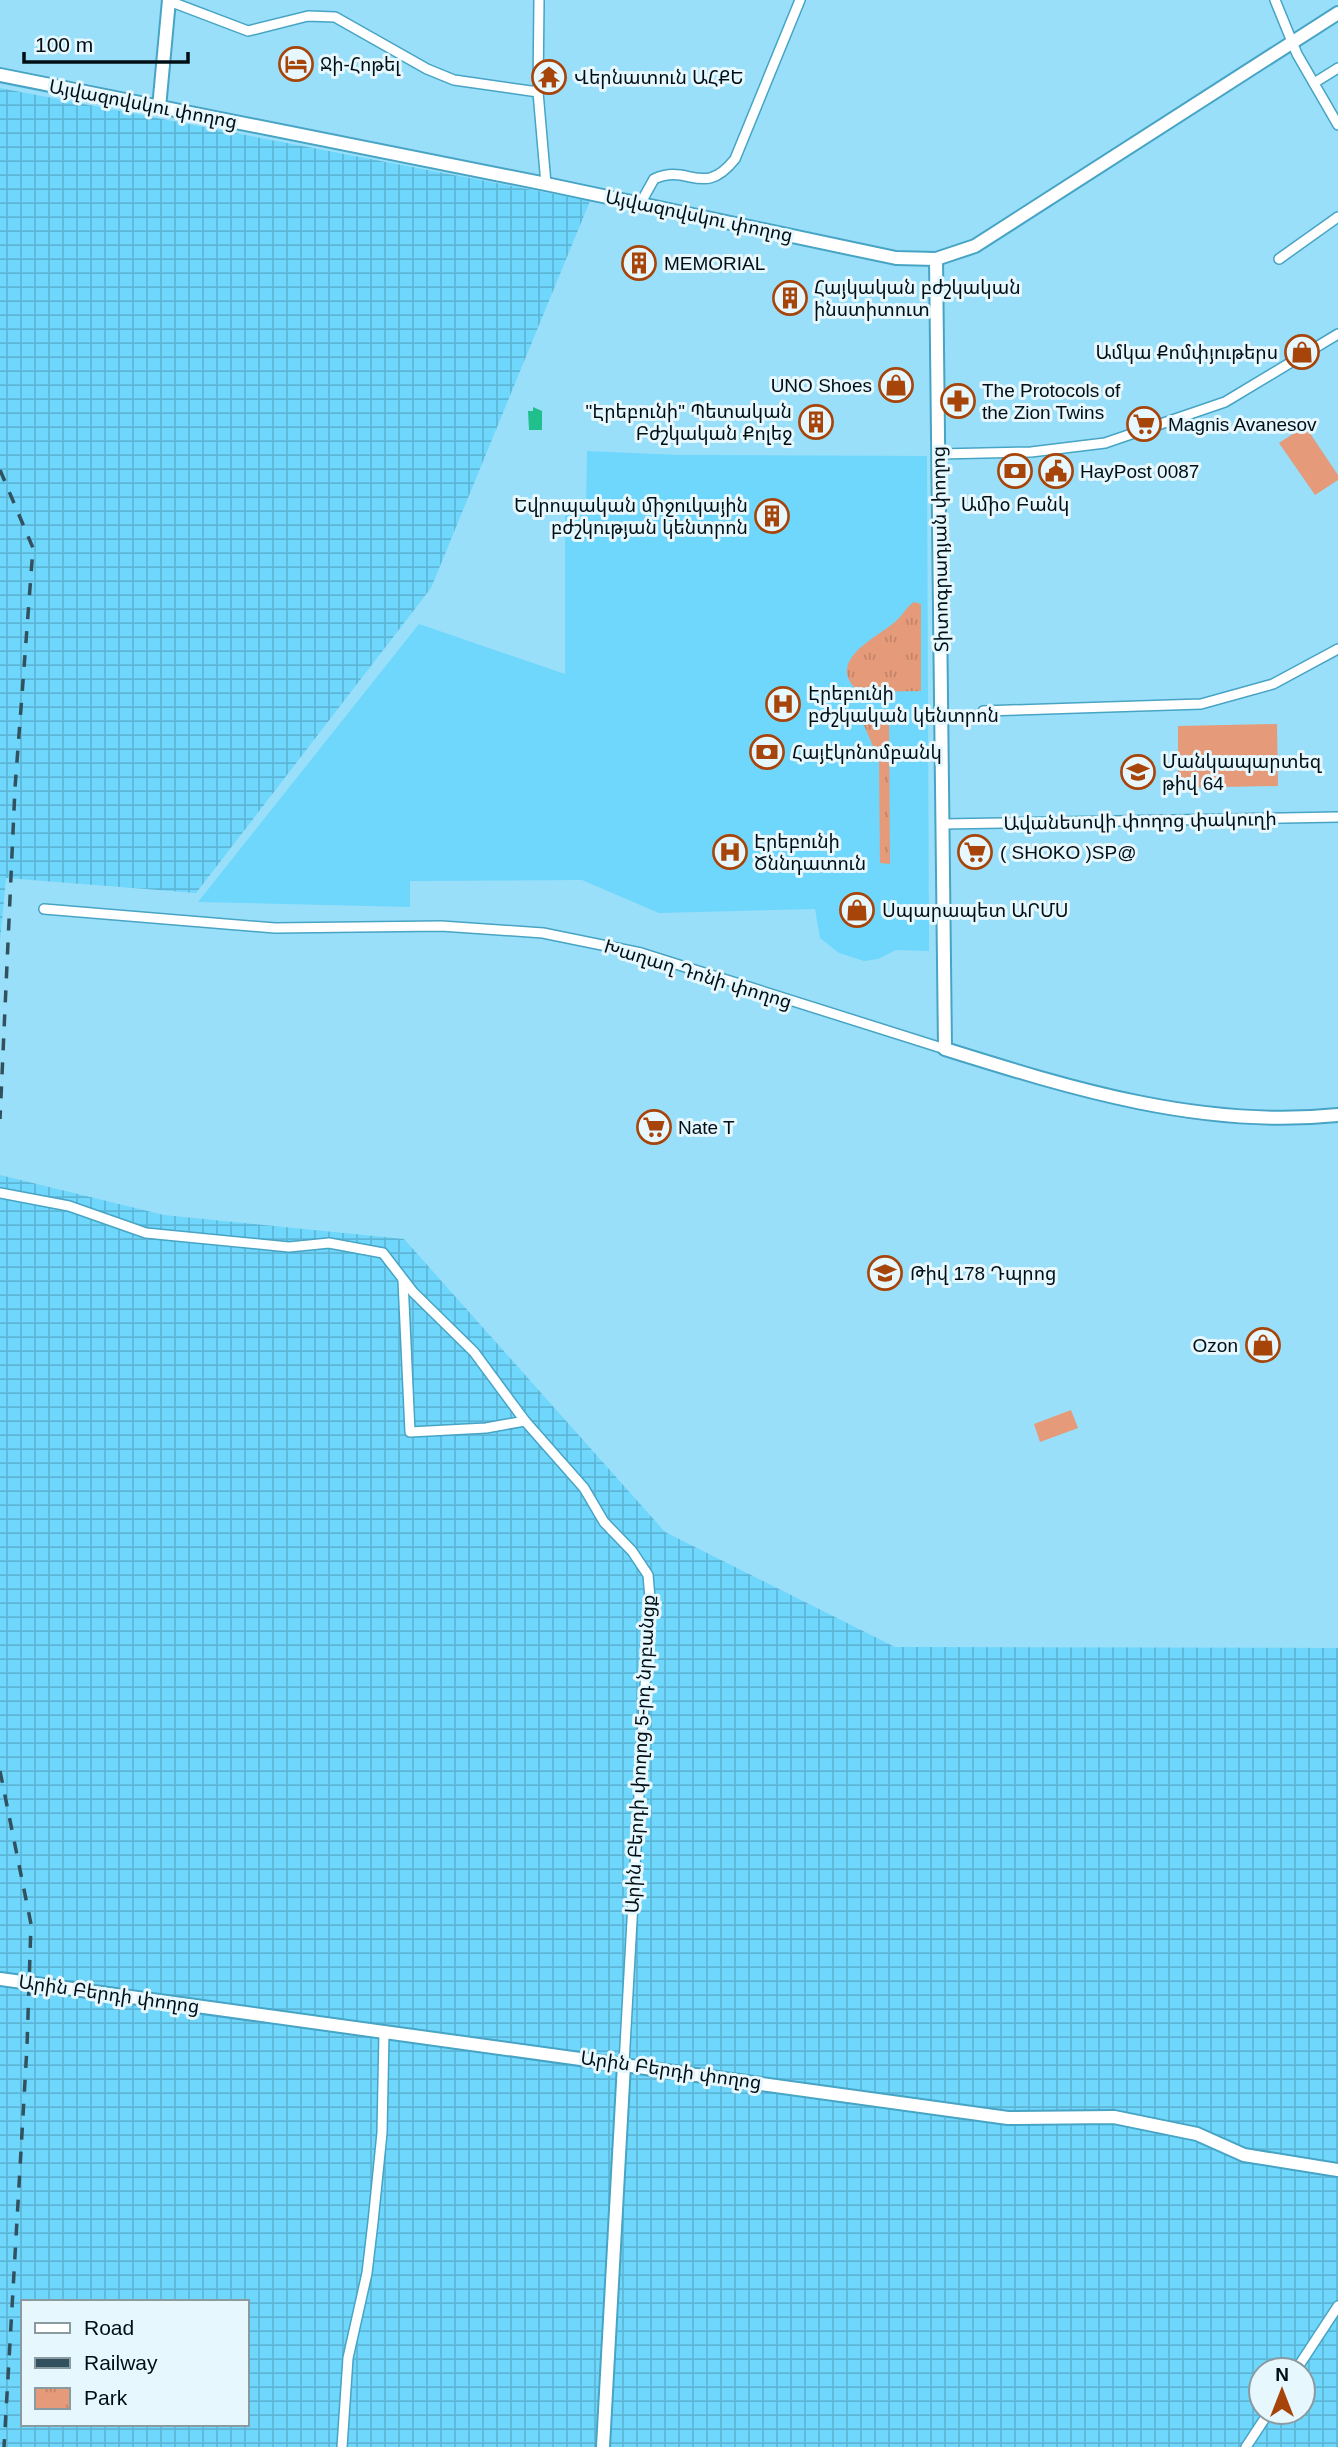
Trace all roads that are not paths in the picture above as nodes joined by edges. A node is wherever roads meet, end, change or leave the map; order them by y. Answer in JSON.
{"nodes":[{"id":1,"x":169,"y":0,"type":"edge"},
{"id":2,"x":539,"y":0,"type":"edge"},
{"id":3,"x":800,"y":0,"type":"edge"},
{"id":4,"x":1275,"y":0,"type":"edge"},
{"id":5,"x":1338,"y":13,"type":"edge"},
{"id":6,"x":1292,"y":42,"type":"junction"},
{"id":7,"x":1338,"y":68,"type":"edge"},
{"id":8,"x":0,"y":75,"type":"edge"},
{"id":9,"x":1314,"y":83,"type":"junction"},
{"id":10,"x":538,"y":92,"type":"junction"},
{"id":11,"x":159,"y":108,"type":"junction"},
{"id":12,"x":1338,"y":125,"type":"edge"},
{"id":13,"x":546,"y":184,"type":"junction"},
{"id":14,"x":640,"y":204,"type":"junction"},
{"id":15,"x":1338,"y":217,"type":"edge"},
{"id":16,"x":936,"y":259,"type":"junction"},
{"id":17,"x":1279,"y":259,"type":"dead end"},
{"id":18,"x":1338,"y":334,"type":"edge"},
{"id":19,"x":939,"y":454,"type":"junction"},
{"id":20,"x":1338,"y":649,"type":"edge"},
{"id":21,"x":983,"y":711,"type":"dead end"},
{"id":22,"x":1338,"y":817,"type":"edge"},
{"id":23,"x":943,"y":824,"type":"junction"},
{"id":24,"x":44,"y":909,"type":"dead end"},
{"id":25,"x":945,"y":1049,"type":"junction"},
{"id":26,"x":1338,"y":1115,"type":"edge"},
{"id":27,"x":0,"y":1192,"type":"edge"},
{"id":28,"x":403,"y":1278,"type":"junction"},
{"id":29,"x":524,"y":1421,"type":"junction"},
{"id":30,"x":0,"y":1979,"type":"edge"},
{"id":31,"x":384,"y":2033,"type":"junction"},
{"id":32,"x":624,"y":2064,"type":"junction"},
{"id":33,"x":1338,"y":2170,"type":"edge"},
{"id":34,"x":1338,"y":2306,"type":"edge"},
{"id":35,"x":1305,"y":2356,"type":"edge"},
{"id":36,"x":1260,"y":2426,"type":"edge"},
{"id":37,"x":342,"y":2447,"type":"edge"},
{"id":38,"x":604,"y":2447,"type":"edge"},
{"id":39,"x":1246,"y":2447,"type":"edge"}],
"edges":[{"from":1,"to":10,"type":"street"},
{"from":1,"to":11,"type":"street"},
{"from":2,"to":10,"type":"street"},
{"from":3,"to":14,"type":"street"},
{"from":4,"to":6,"type":"street"},
{"from":5,"to":6,"type":"street","name":"Այվազովսկու փողոց"},
{"from":6,"to":9,"type":"street"},
{"from":6,"to":16,"type":"street","name":"Այվազովսկու փողոց"},
{"from":7,"to":9,"type":"street"},
{"from":8,"to":11,"type":"street","name":"Այվազովսկու փողոց"},
{"from":9,"to":12,"type":"street"},
{"from":10,"to":13,"type":"street"},
{"from":11,"to":13,"type":"street","name":"Այվազովսկու փողոց"},
{"from":13,"to":14,"type":"street","name":"Այվազովսկու փողոց"},
{"from":14,"to":16,"type":"street","name":"Այվազովսկու փողոց"},
{"from":15,"to":17,"type":"street"},
{"from":16,"to":19,"type":"street","name":"Տիտոգրադյան փողոց"},
{"from":18,"to":19,"type":"street"},
{"from":19,"to":23,"type":"street","name":"Տիտոգրադյան փողոց"},
{"from":20,"to":21,"type":"street"},
{"from":22,"to":23,"type":"street","name":"Ավանեսովի փողոց փակուղի"},
{"from":23,"to":25,"type":"street","name":"Տիտոգրադյան փողոց"},
{"from":24,"to":25,"type":"street","name":"Խաղաղ Դոնի փողոց"},
{"from":25,"to":26,"type":"street","name":"Խաղաղ Դոնի փողոց"},
{"from":27,"to":28,"type":"street","name":"Արին Բերդի փողոց 5-րդ նրբանցք"},
{"from":28,"to":29,"type":"street","name":"Արին Բերդի փողոց 5-րդ նրբանցք"},
{"from":28,"to":29,"type":"street"},
{"from":29,"to":32,"type":"street","name":"Արին Բերդի փողոց 5-րդ նրբանցք"},
{"from":30,"to":31,"type":"street","name":"Արին Բերդի փողոց"},
{"from":31,"to":32,"type":"street","name":"Արին Բերդի փողոց"},
{"from":31,"to":37,"type":"street"},
{"from":32,"to":33,"type":"street","name":"Արին Բերդի փողոց"},
{"from":32,"to":38,"type":"street","name":"Արին Բերդի փողոց 5-րդ նրբանցք"},
{"from":34,"to":35,"type":"street"},
{"from":36,"to":39,"type":"street"}]}
